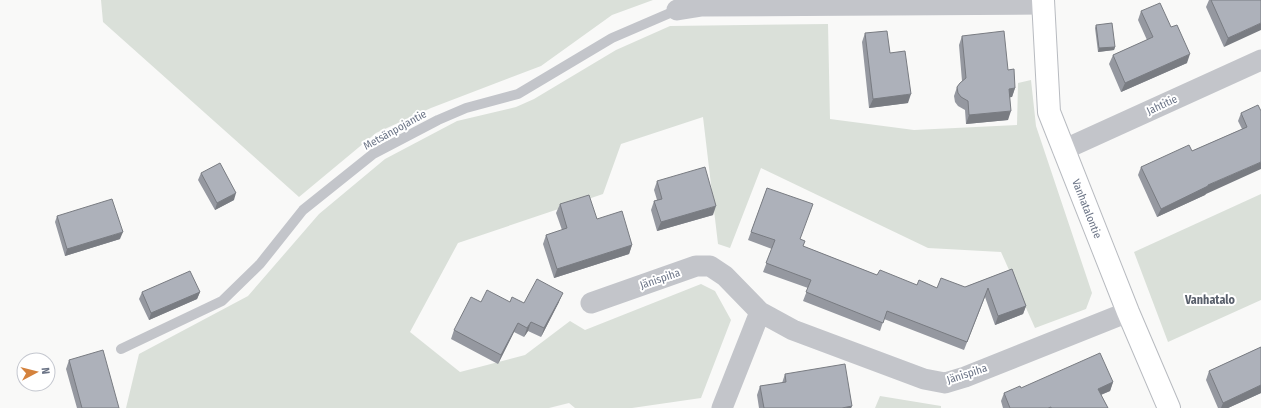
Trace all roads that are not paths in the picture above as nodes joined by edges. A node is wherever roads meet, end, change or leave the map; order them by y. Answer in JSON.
{"nodes":[{"id":1,"x":1043,"y":2,"type":"edge"},
{"id":2,"x":677,"y":10,"type":"joint"},
{"id":3,"x":1261,"y":60,"type":"edge"},
{"id":4,"x":1063,"y":150,"type":"junction"},
{"id":5,"x":591,"y":303,"type":"dead end"},
{"id":6,"x":760,"y":312,"type":"junction"},
{"id":7,"x":1128,"y":312,"type":"junction"},
{"id":8,"x":121,"y":349,"type":"dead end"},
{"id":9,"x":722,"y":408,"type":"edge"},
{"id":10,"x":1169,"y":408,"type":"edge"}],
"edges":[{"from":1,"to":2,"type":"street"},
{"from":1,"to":4,"type":"street","name":"Vanhatalontie"},
{"from":2,"to":8,"type":"lane","name":"Metsänpojantie"},
{"from":3,"to":4,"type":"street","name":"Jahtitie"},
{"from":4,"to":7,"type":"street","name":"Vanhatalontie"},
{"from":5,"to":6,"type":"street","name":"Jänispiha"},
{"from":6,"to":7,"type":"street","name":"Jänispiha"},
{"from":6,"to":9,"type":"street"},
{"from":7,"to":10,"type":"street","name":"Vanhatalontie"}]}
